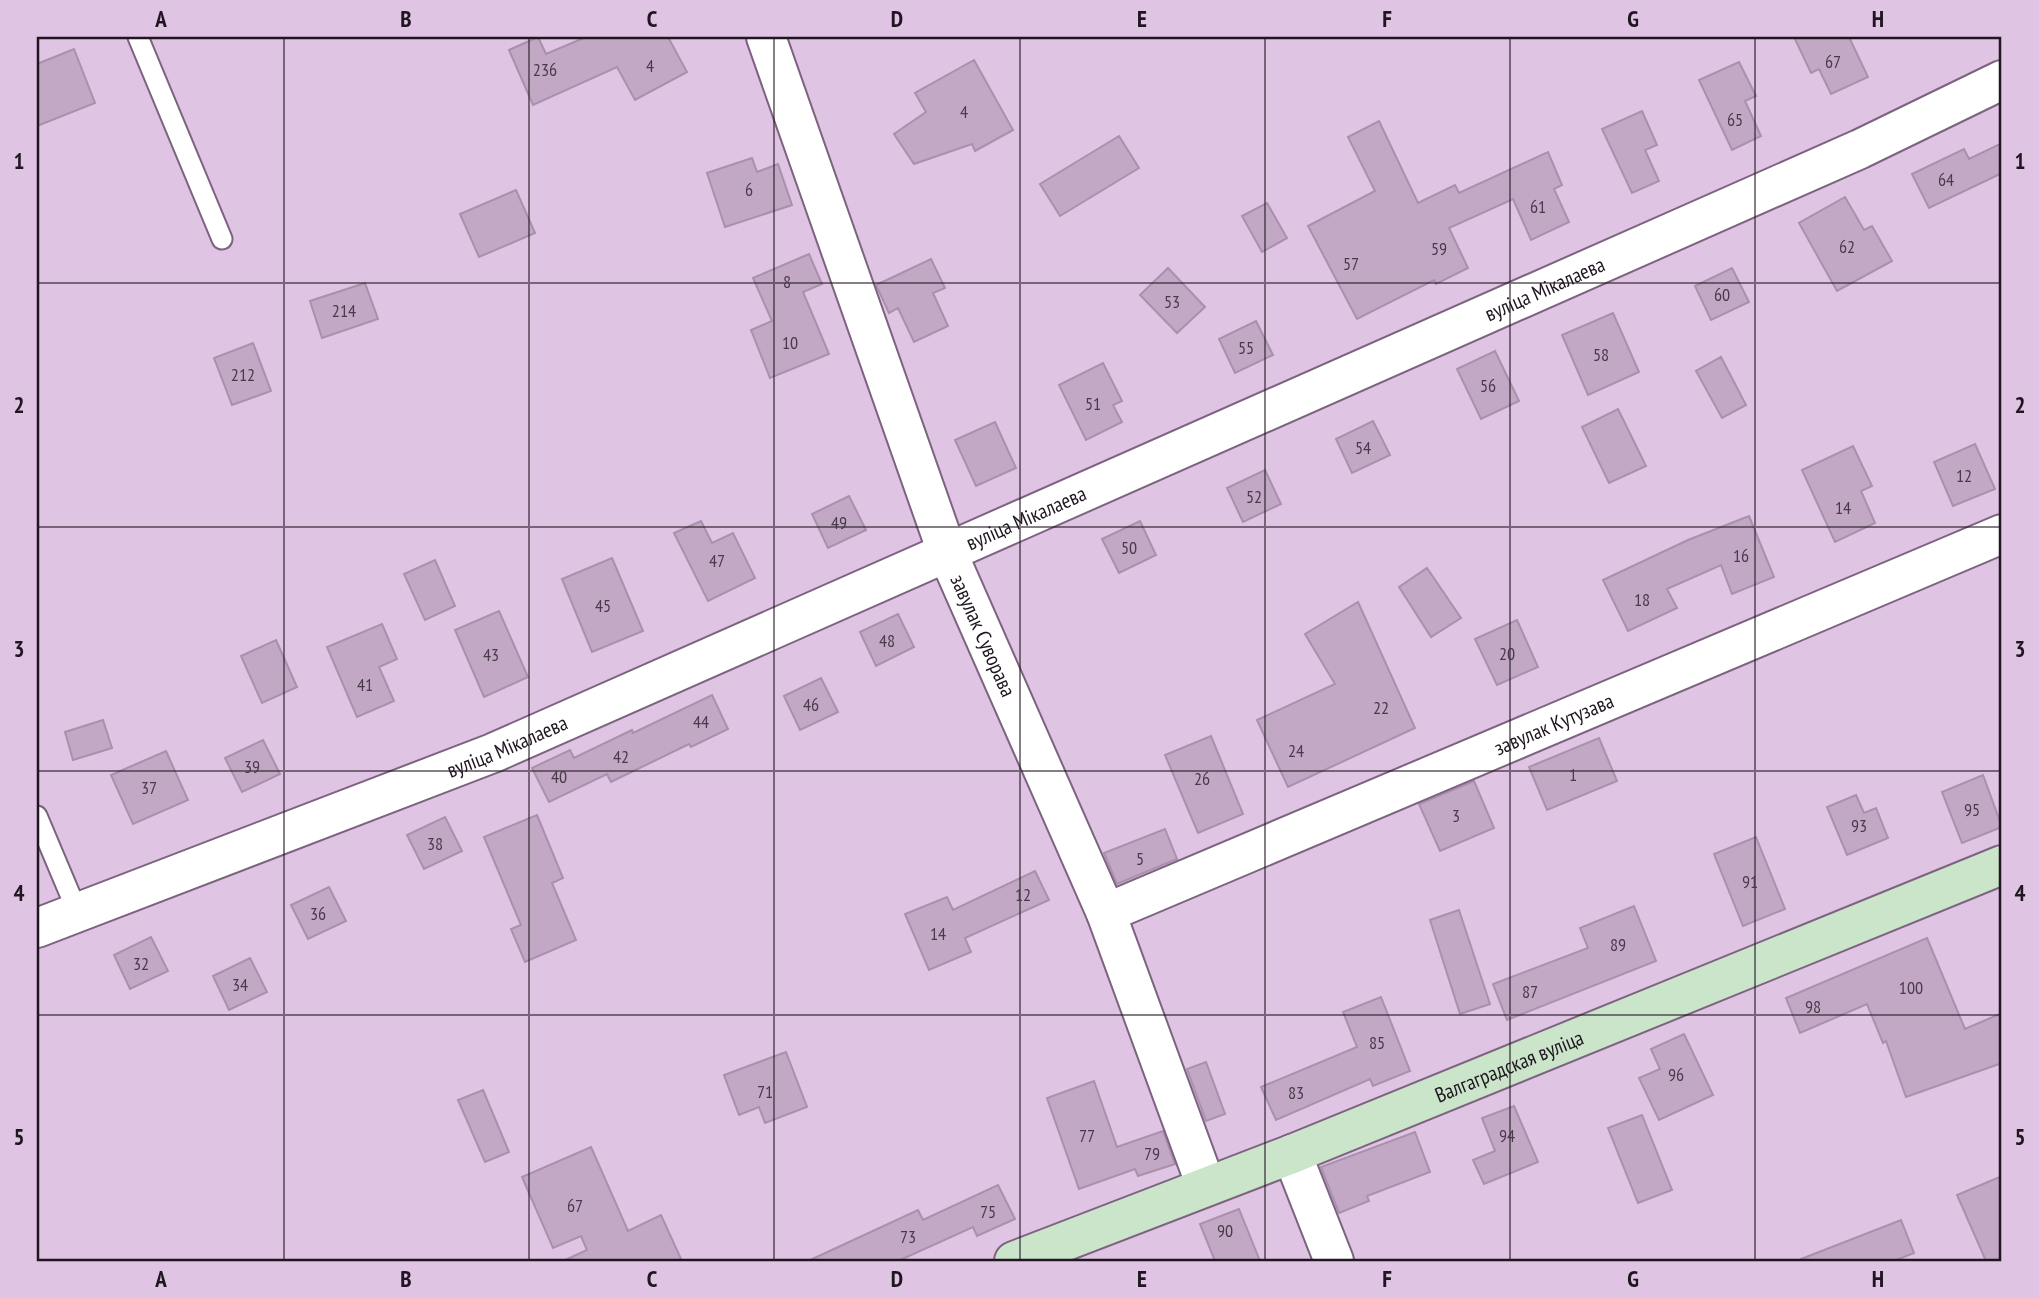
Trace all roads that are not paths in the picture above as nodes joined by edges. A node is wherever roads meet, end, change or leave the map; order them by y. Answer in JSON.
{"nodes":[{"id":1,"x":138,"y":37,"type":"edge"},
{"id":2,"x":766,"y":37,"type":"edge"},
{"id":3,"x":2002,"y":80,"type":"edge"},
{"id":4,"x":222,"y":239,"type":"dead end"},
{"id":5,"x":2002,"y":534,"type":"edge"},
{"id":6,"x":947,"y":552,"type":"junction"},
{"id":7,"x":37,"y":816,"type":"edge"},
{"id":8,"x":2002,"y":865,"type":"edge"},
{"id":9,"x":76,"y":912,"type":"junction"},
{"id":10,"x":1106,"y":913,"type":"junction"},
{"id":11,"x":37,"y":928,"type":"edge"},
{"id":12,"x":1292,"y":1154,"type":"junction"},
{"id":13,"x":1206,"y":1186,"type":"junction"},
{"id":14,"x":1014,"y":1261,"type":"edge"},
{"id":15,"x":1334,"y":1261,"type":"edge"}],
"edges":[{"from":1,"to":4,"type":"lane"},
{"from":2,"to":6,"type":"street","name":"завулак Суворава"},
{"from":3,"to":6,"type":"street","name":"вуліца Мікалаева"},
{"from":5,"to":10,"type":"street","name":"завулак Кутузава"},
{"from":6,"to":9,"type":"street","name":"вуліца Мікалаева"},
{"from":6,"to":10,"type":"street","name":"завулак Суворава"},
{"from":7,"to":9,"type":"lane"},
{"from":8,"to":12,"type":"street","name":"Валгаградская вуліца"},
{"from":9,"to":11,"type":"street","name":"вуліца Мікалаева"},
{"from":10,"to":13,"type":"street","name":"завулак Суворава"},
{"from":12,"to":13,"type":"street","name":"Валгаградская вуліца"},
{"from":12,"to":15,"type":"street"},
{"from":13,"to":14,"type":"street","name":"Валгаградская вуліца"}]}
